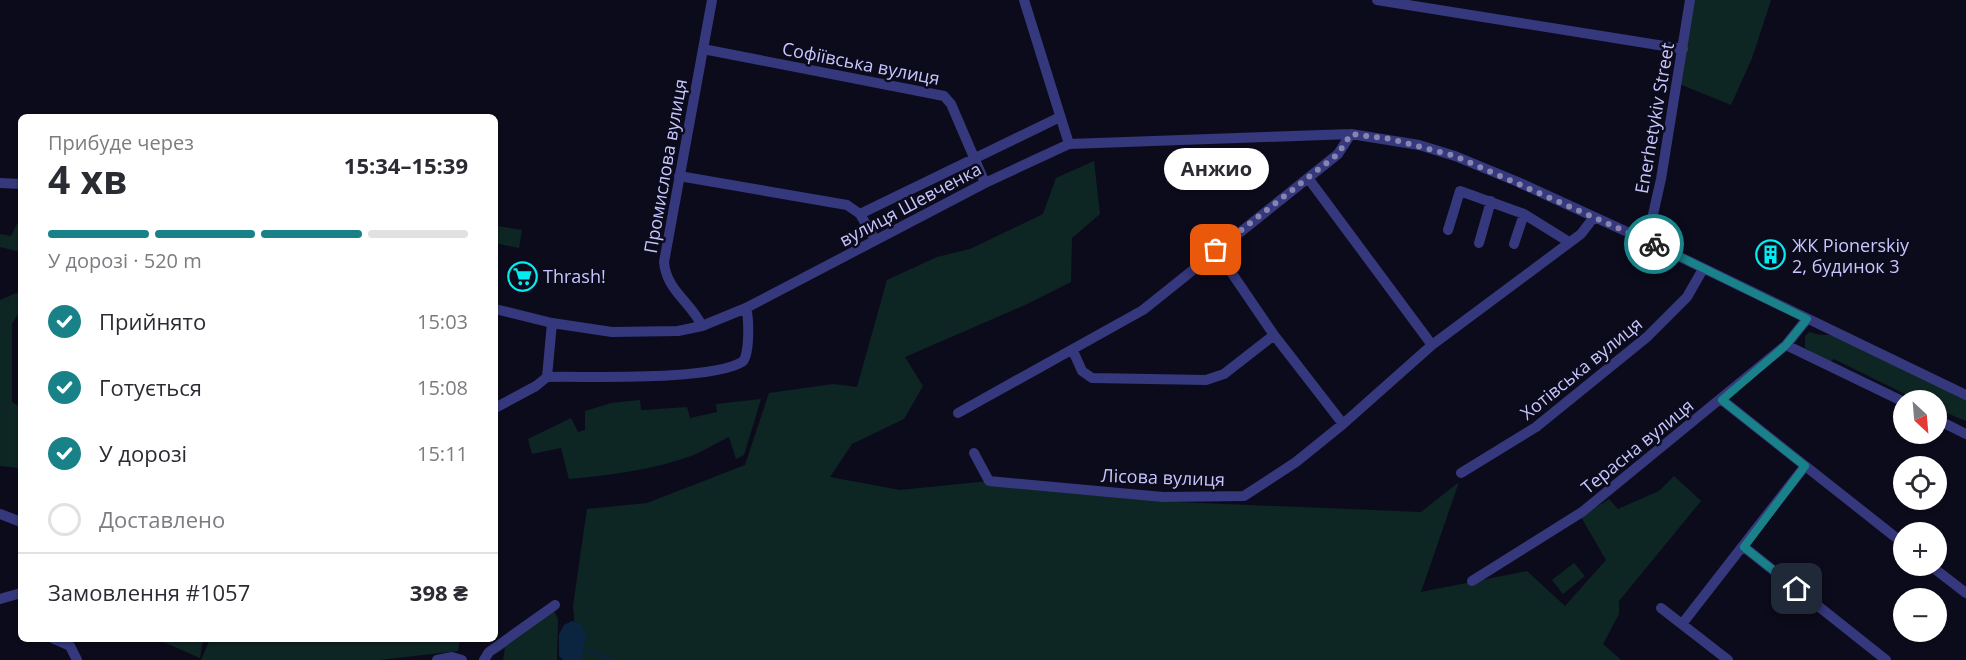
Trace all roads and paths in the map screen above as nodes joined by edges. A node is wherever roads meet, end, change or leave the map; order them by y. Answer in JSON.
{"nodes":[{"id":1,"x":712,"y":0,"type":"edge"},
{"id":2,"x":1024,"y":0,"type":"edge"},
{"id":3,"x":1377,"y":0,"type":"edge"},
{"id":4,"x":1690,"y":0,"type":"edge"},
{"id":5,"x":703,"y":49,"type":"junction"},
{"id":6,"x":1683,"y":49,"type":"junction"},
{"id":7,"x":1060,"y":117,"type":"junction"},
{"id":8,"x":1351,"y":134,"type":"junction"},
{"id":9,"x":1069,"y":144,"type":"junction"},
{"id":10,"x":975,"y":159,"type":"junction"},
{"id":11,"x":679,"y":176,"type":"junction"},
{"id":12,"x":1308,"y":178,"type":"junction"},
{"id":13,"x":0,"y":183,"type":"edge"},
{"id":14,"x":985,"y":183,"type":"junction"},
{"id":15,"x":18,"y":184,"type":"edge"},
{"id":16,"x":1491,"y":201,"type":"junction"},
{"id":17,"x":860,"y":214,"type":"junction"},
{"id":18,"x":1524,"y":214,"type":"junction"},
{"id":19,"x":1594,"y":217,"type":"junction"},
{"id":20,"x":1448,"y":230,"type":"dead end"},
{"id":21,"x":875,"y":240,"type":"junction"},
{"id":22,"x":1647,"y":241,"type":"junction"},
{"id":23,"x":1569,"y":242,"type":"junction"},
{"id":24,"x":1479,"y":243,"type":"dead end"},
{"id":25,"x":1514,"y":244,"type":"dead end"},
{"id":26,"x":1216,"y":250,"type":"junction"},
{"id":27,"x":1703,"y":269,"type":"junction"},
{"id":28,"x":746,"y":309,"type":"junction"},
{"id":29,"x":498,"y":310,"type":"edge"},
{"id":30,"x":1807,"y":319,"type":"junction"},
{"id":31,"x":552,"y":323,"type":"junction"},
{"id":32,"x":702,"y":326,"type":"junction"},
{"id":33,"x":1274,"y":335,"type":"junction"},
{"id":34,"x":1432,"y":345,"type":"junction"},
{"id":35,"x":1786,"y":345,"type":"junction"},
{"id":36,"x":1073,"y":351,"type":"junction"},
{"id":37,"x":548,"y":377,"type":"junction"},
{"id":38,"x":1966,"y":395,"type":"edge"},
{"id":39,"x":1893,"y":397,"type":"edge"},
{"id":40,"x":1722,"y":400,"type":"junction"},
{"id":41,"x":498,"y":406,"type":"edge"},
{"id":42,"x":958,"y":413,"type":"dead end"},
{"id":43,"x":1343,"y":424,"type":"junction"},
{"id":44,"x":1947,"y":424,"type":"edge"},
{"id":45,"x":1966,"y":434,"type":"edge"},
{"id":46,"x":974,"y":453,"type":"dead end"},
{"id":47,"x":1805,"y":466,"type":"junction"},
{"id":48,"x":1461,"y":473,"type":"dead end"},
{"id":49,"x":0,"y":514,"type":"edge"},
{"id":50,"x":18,"y":521,"type":"edge"},
{"id":51,"x":1893,"y":535,"type":"edge"},
{"id":52,"x":1744,"y":547,"type":"junction"},
{"id":53,"x":1944,"y":576,"type":"edge"},
{"id":54,"x":1472,"y":581,"type":"dead end"},
{"id":55,"x":1966,"y":593,"type":"edge"},
{"id":56,"x":18,"y":595,"type":"edge"},
{"id":57,"x":0,"y":599,"type":"edge"},
{"id":58,"x":555,"y":605,"type":"dead end"},
{"id":59,"x":1660,"y":608,"type":"dead end"},
{"id":60,"x":1682,"y":624,"type":"junction"},
{"id":61,"x":61,"y":642,"type":"edge"},
{"id":62,"x":77,"y":660,"type":"edge"},
{"id":63,"x":437,"y":660,"type":"edge"},
{"id":64,"x":462,"y":660,"type":"edge"},
{"id":65,"x":484,"y":660,"type":"edge"},
{"id":66,"x":1728,"y":660,"type":"edge"},
{"id":67,"x":1886,"y":660,"type":"edge"}],
"edges":[{"from":1,"to":5,"type":"street","name":"Промислова вулиця"},
{"from":2,"to":7,"type":"street"},
{"from":3,"to":6,"type":"street"},
{"from":4,"to":6,"type":"street","name":"Enerhetykiv Street"},
{"from":5,"to":10,"type":"street","name":"Софіївська вулиця"},
{"from":5,"to":11,"type":"street","name":"Промислова вулиця"},
{"from":6,"to":22,"type":"street","name":"Enerhetykiv Street"},
{"from":7,"to":9,"type":"street"},
{"from":7,"to":10,"type":"street"},
{"from":8,"to":9,"type":"street","name":"вулиця Шевченка"},
{"from":8,"to":12,"type":"street"},
{"from":8,"to":19,"type":"street","name":"вулиця Шевченка"},
{"from":9,"to":14,"type":"street","name":"вулиця Шевченка"},
{"from":10,"to":14,"type":"street"},
{"from":10,"to":17,"type":"street"},
{"from":11,"to":17,"type":"street"},
{"from":11,"to":32,"type":"street","name":"Промислова вулиця"},
{"from":12,"to":26,"type":"street"},
{"from":12,"to":34,"type":"street"},
{"from":13,"to":15,"type":"street"},
{"from":14,"to":21,"type":"street","name":"вулиця Шевченка"},
{"from":16,"to":18,"type":"street"},
{"from":16,"to":20,"type":"street"},
{"from":16,"to":24,"type":"street"},
{"from":17,"to":21,"type":"street"},
{"from":18,"to":23,"type":"street"},
{"from":18,"to":25,"type":"street"},
{"from":19,"to":22,"type":"street","name":"вулиця Шевченка"},
{"from":19,"to":23,"type":"street","name":"Лісова вулиця"},
{"from":21,"to":28,"type":"street","name":"вулиця Шевченка"},
{"from":22,"to":27,"type":"street","name":"вулиця Шевченка"},
{"from":23,"to":34,"type":"street","name":"Лісова вулиця"},
{"from":26,"to":33,"type":"street"},
{"from":26,"to":36,"type":"street"},
{"from":27,"to":30,"type":"street","name":"вулиця Шевченка"},
{"from":27,"to":48,"type":"street","name":"Хотівська вулиця"},
{"from":28,"to":32,"type":"street","name":"вулиця Шевченка"},
{"from":28,"to":37,"type":"street"},
{"from":29,"to":31,"type":"street","name":"вулиця Шевченка"},
{"from":30,"to":35,"type":"street","name":"Терасна вулиця"},
{"from":30,"to":38,"type":"street","name":"вулиця Шевченка"},
{"from":31,"to":32,"type":"street","name":"вулиця Шевченка"},
{"from":31,"to":37,"type":"street"},
{"from":33,"to":36,"type":"street"},
{"from":33,"to":43,"type":"street"},
{"from":34,"to":43,"type":"street","name":"Лісова вулиця"},
{"from":35,"to":39,"type":"street"},
{"from":35,"to":40,"type":"street","name":"Терасна вулиця"},
{"from":36,"to":42,"type":"street"},
{"from":37,"to":41,"type":"street"},
{"from":40,"to":47,"type":"street"},
{"from":40,"to":54,"type":"street","name":"Терасна вулиця"},
{"from":43,"to":46,"type":"street","name":"Лісова вулиця"},
{"from":44,"to":45,"type":"street"},
{"from":47,"to":51,"type":"street"},
{"from":47,"to":52,"type":"street"},
{"from":49,"to":50,"type":"street"},
{"from":52,"to":60,"type":"street"},
{"from":52,"to":67,"type":"street"},
{"from":53,"to":55,"type":"street"},
{"from":56,"to":57,"type":"street"},
{"from":58,"to":65,"type":"street"},
{"from":59,"to":60,"type":"street"},
{"from":60,"to":66,"type":"street"},
{"from":61,"to":62,"type":"street"},
{"from":63,"to":64,"type":"street"}]}
